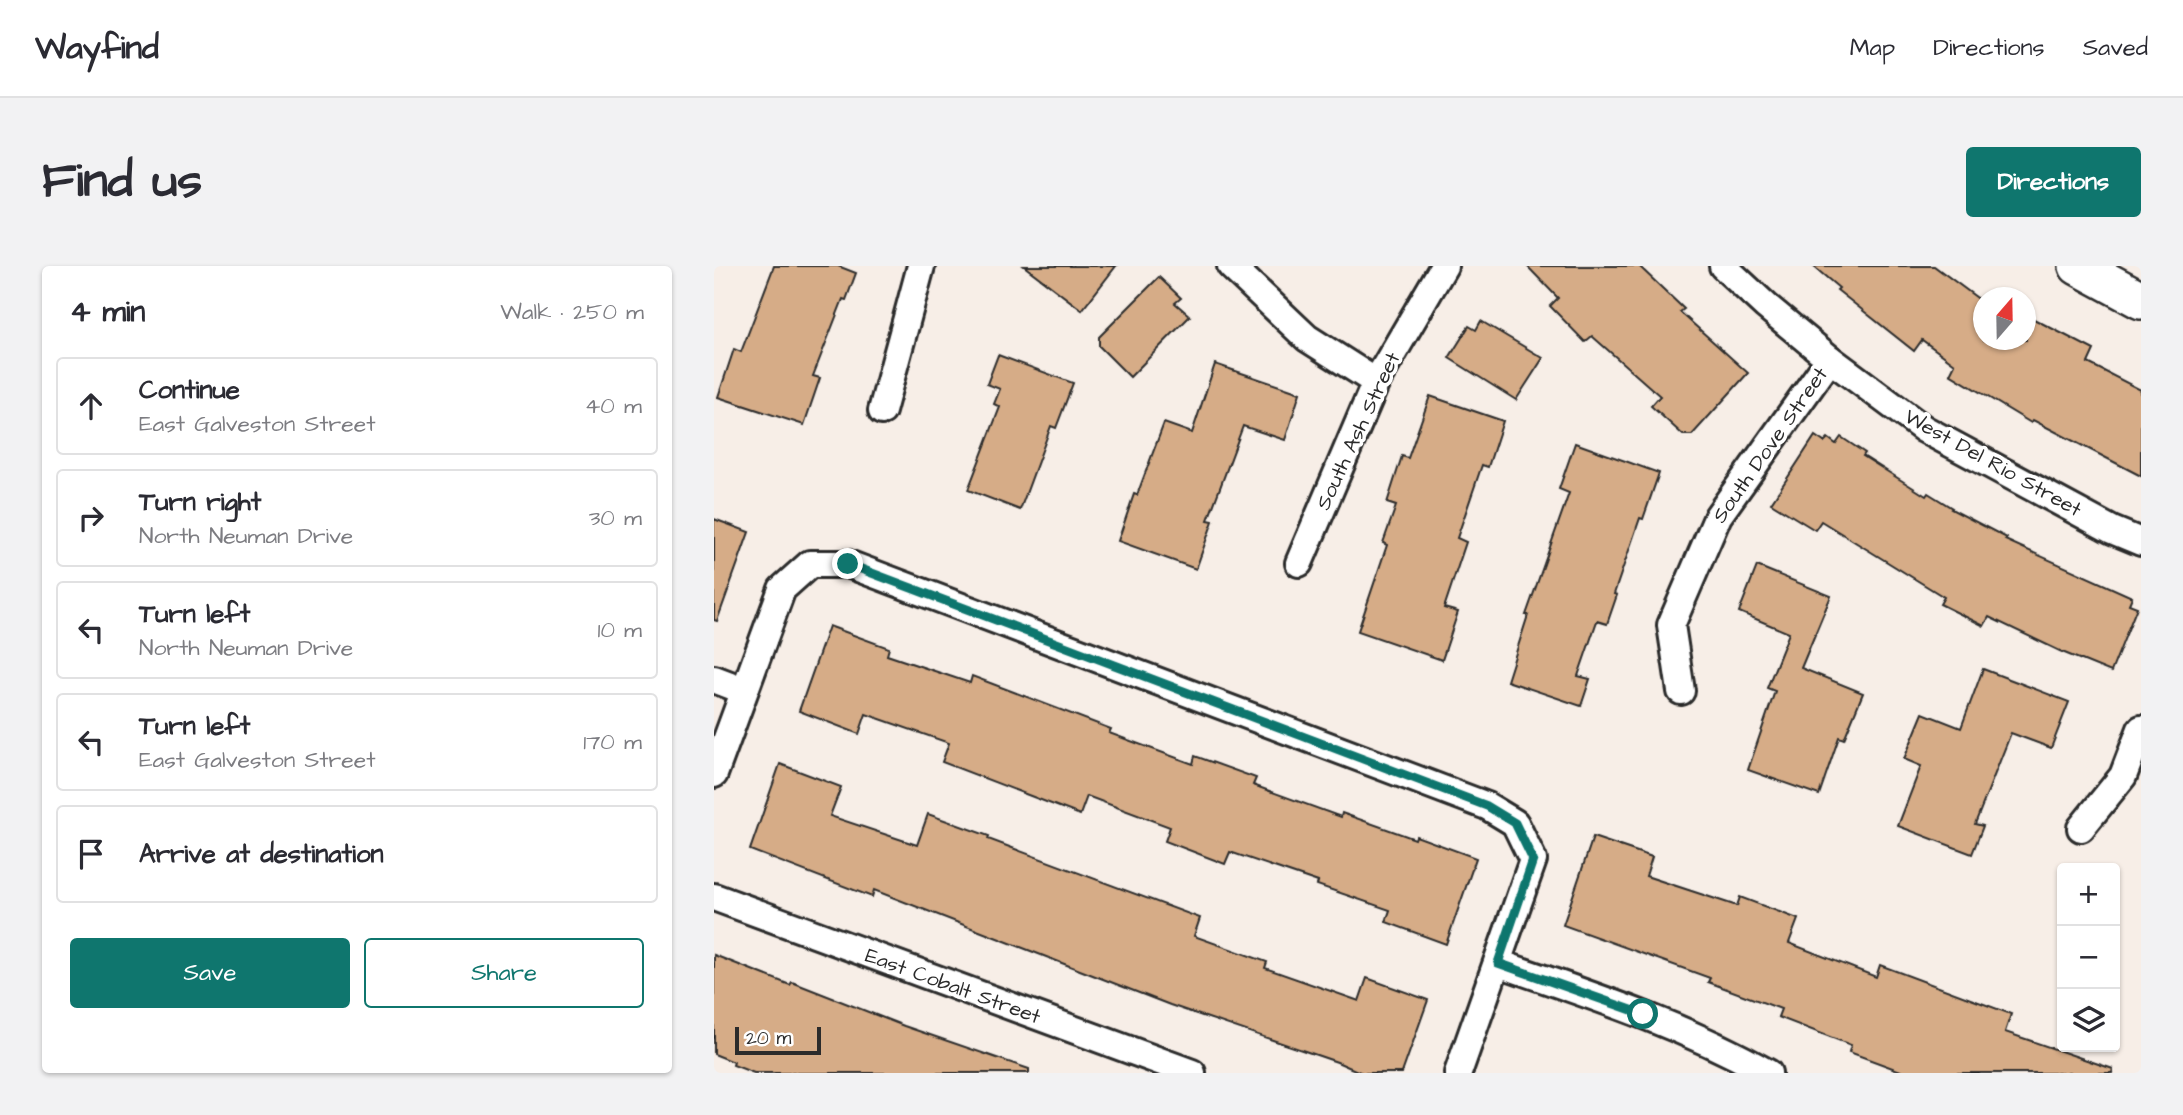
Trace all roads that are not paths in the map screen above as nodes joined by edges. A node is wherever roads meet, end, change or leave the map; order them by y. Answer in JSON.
{"nodes":[{"id":1,"x":921,"y":266,"type":"edge"},
{"id":2,"x":1231,"y":266,"type":"edge"},
{"id":3,"x":1444,"y":266,"type":"edge"},
{"id":4,"x":1723,"y":266,"type":"edge"},
{"id":5,"x":2077,"y":266,"type":"edge"},
{"id":6,"x":2141,"y":300,"type":"edge"},
{"id":7,"x":1830,"y":359,"type":"junction"},
{"id":8,"x":1376,"y":382,"type":"junction"},
{"id":9,"x":882,"y":411,"type":"dead end"},
{"id":10,"x":2141,"y":542,"type":"edge"},
{"id":11,"x":1299,"y":563,"type":"dead end"},
{"id":12,"x":714,"y":679,"type":"edge"},
{"id":13,"x":743,"y":690,"type":"junction"},
{"id":14,"x":1681,"y":691,"type":"dead end"},
{"id":15,"x":2141,"y":729,"type":"edge"},
{"id":16,"x":714,"y":774,"type":"edge"},
{"id":17,"x":2081,"y":828,"type":"dead end"},
{"id":18,"x":714,"y":897,"type":"edge"},
{"id":19,"x":1498,"y":963,"type":"junction"},
{"id":20,"x":1192,"y":1073,"type":"edge"},
{"id":21,"x":1458,"y":1073,"type":"edge"},
{"id":22,"x":1768,"y":1073,"type":"edge"}],
"edges":[{"from":1,"to":9,"type":"street"},
{"from":2,"to":8,"type":"street"},
{"from":3,"to":8,"type":"street","name":"South Ash Street"},
{"from":4,"to":7,"type":"street","name":"West Del Rio Street"},
{"from":5,"to":6,"type":"street"},
{"from":7,"to":10,"type":"street","name":"West Del Rio Street"},
{"from":7,"to":14,"type":"street","name":"South Dove Street"},
{"from":8,"to":11,"type":"street","name":"South Ash Street"},
{"from":12,"to":13,"type":"street"},
{"from":13,"to":16,"type":"street"},
{"from":13,"to":19,"type":"street"},
{"from":15,"to":17,"type":"street"},
{"from":18,"to":20,"type":"street","name":"East Cobalt Street"},
{"from":19,"to":21,"type":"street"},
{"from":19,"to":22,"type":"street"}]}
